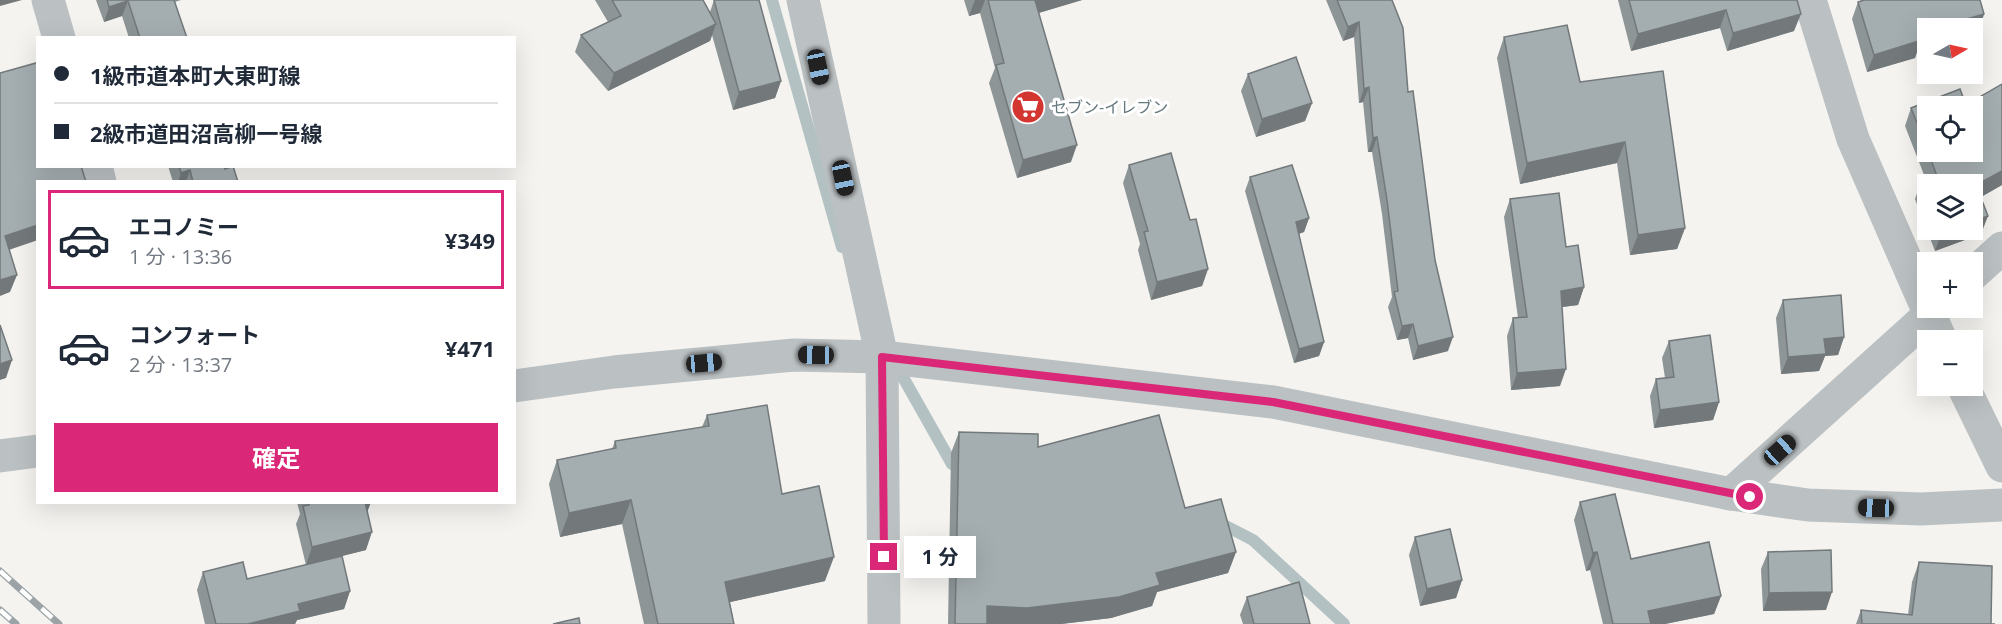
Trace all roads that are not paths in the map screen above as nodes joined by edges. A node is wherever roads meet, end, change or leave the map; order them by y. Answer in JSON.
{"nodes":[{"id":1,"x":48,"y":0,"type":"edge"},
{"id":2,"x":803,"y":0,"type":"edge"},
{"id":3,"x":1810,"y":0,"type":"edge"},
{"id":4,"x":58,"y":36,"type":"edge"},
{"id":5,"x":2002,"y":248,"type":"edge"},
{"id":6,"x":1983,"y":265,"type":"edge"},
{"id":7,"x":1935,"y":321,"type":"edge"},
{"id":8,"x":882,"y":357,"type":"junction"},
{"id":9,"x":516,"y":386,"type":"edge"},
{"id":10,"x":1968,"y":396,"type":"edge"},
{"id":11,"x":36,"y":452,"type":"edge"},
{"id":12,"x":0,"y":456,"type":"edge"},
{"id":13,"x":2002,"y":465,"type":"edge"},
{"id":14,"x":1731,"y":494,"type":"junction"},
{"id":15,"x":2002,"y":505,"type":"edge"},
{"id":16,"x":884,"y":624,"type":"edge"}],
"edges":[{"from":1,"to":4,"type":"street"},
{"from":2,"to":8,"type":"street"},
{"from":3,"to":7,"type":"street"},
{"from":5,"to":6,"type":"street"},
{"from":7,"to":14,"type":"street"},
{"from":8,"to":9,"type":"street"},
{"from":8,"to":14,"type":"street"},
{"from":8,"to":16,"type":"street"},
{"from":10,"to":13,"type":"street"},
{"from":11,"to":12,"type":"street"},
{"from":14,"to":15,"type":"street"}]}
